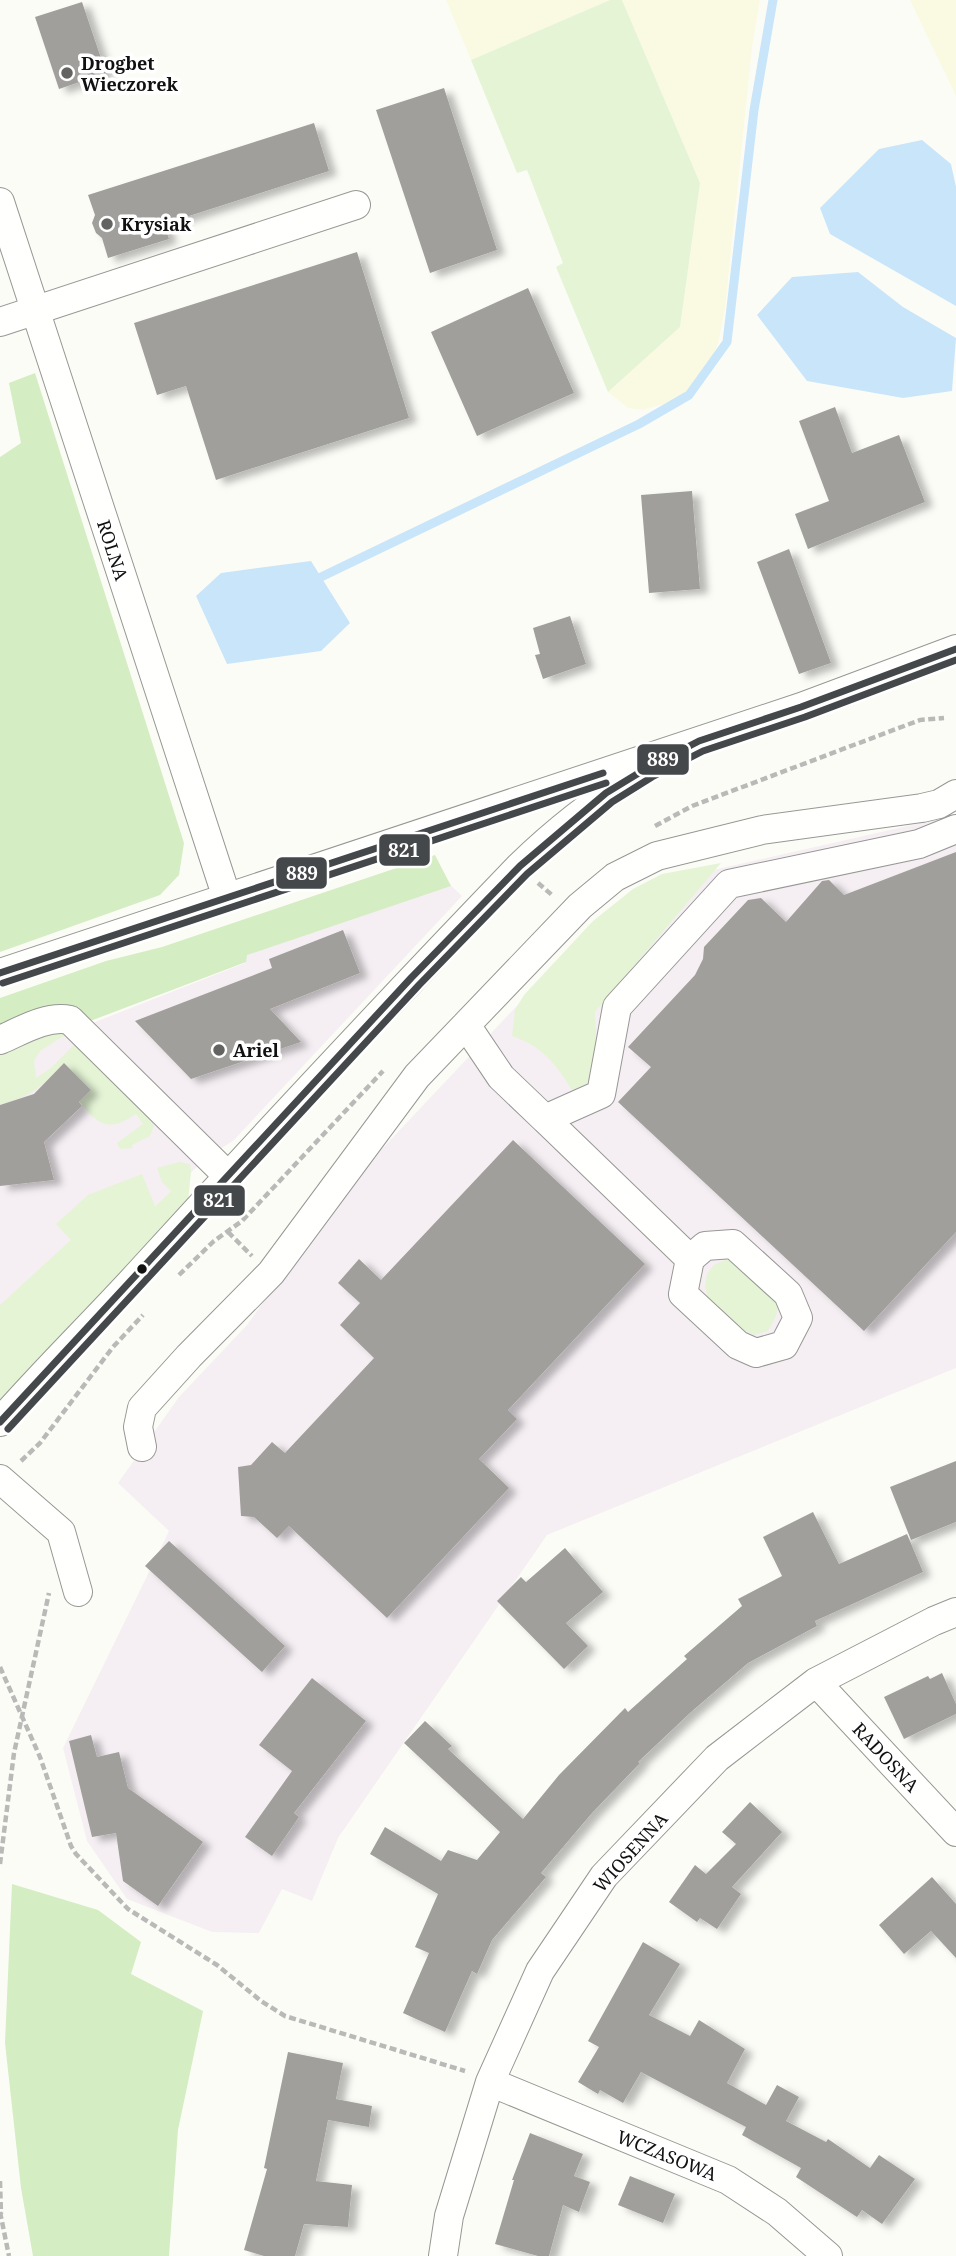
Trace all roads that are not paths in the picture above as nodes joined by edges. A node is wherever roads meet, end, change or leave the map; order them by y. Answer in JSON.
{"nodes":[{"id":1,"x":0,"y":202,"type":"edge"},
{"id":2,"x":356,"y":205,"type":"dead end"},
{"id":3,"x":35,"y":311,"type":"junction"},
{"id":4,"x":0,"y":322,"type":"edge"},
{"id":5,"x":954,"y":657,"type":"edge"},
{"id":6,"x":699,"y":741,"type":"junction"},
{"id":7,"x":956,"y":794,"type":"edge"},
{"id":8,"x":956,"y":830,"type":"edge"},
{"id":9,"x":227,"y":898,"type":"junction"},
{"id":10,"x":0,"y":974,"type":"edge"},
{"id":11,"x":466,"y":1025,"type":"junction"},
{"id":12,"x":0,"y":1040,"type":"edge"},
{"id":13,"x":545,"y":1119,"type":"junction"},
{"id":14,"x":228,"y":1175,"type":"junction"},
{"id":15,"x":690,"y":1259,"type":"dead end"},
{"id":16,"x":0,"y":1422,"type":"edge"},
{"id":17,"x":142,"y":1447,"type":"dead end"},
{"id":18,"x":7,"y":1472,"type":"edge"},
{"id":19,"x":78,"y":1592,"type":"dead end"},
{"id":20,"x":956,"y":1612,"type":"edge"},
{"id":21,"x":816,"y":1682,"type":"junction"},
{"id":22,"x":956,"y":1832,"type":"edge"},
{"id":23,"x":480,"y":2078,"type":"junction"},
{"id":24,"x":443,"y":2256,"type":"edge"},
{"id":25,"x":828,"y":2256,"type":"edge"}],
"edges":[{"from":1,"to":3,"type":"street","name":"ROLNA"},
{"from":2,"to":3,"type":"street"},
{"from":3,"to":4,"type":"street"},
{"from":3,"to":9,"type":"street","name":"ROLNA"},
{"from":5,"to":6,"type":"street"},
{"from":6,"to":9,"type":"street"},
{"from":6,"to":14,"type":"street"},
{"from":7,"to":11,"type":"street"},
{"from":8,"to":13,"type":"street"},
{"from":9,"to":10,"type":"street"},
{"from":11,"to":13,"type":"street"},
{"from":11,"to":17,"type":"street"},
{"from":12,"to":14,"type":"street"},
{"from":13,"to":15,"type":"street"},
{"from":14,"to":16,"type":"street"},
{"from":18,"to":19,"type":"street"},
{"from":20,"to":21,"type":"street","name":"WIOSENNA"},
{"from":21,"to":22,"type":"street","name":"RADOSNA"},
{"from":21,"to":23,"type":"street","name":"WIOSENNA"},
{"from":23,"to":24,"type":"street","name":"WIOSENNA"},
{"from":23,"to":25,"type":"street","name":"WCZASOWA"}]}
